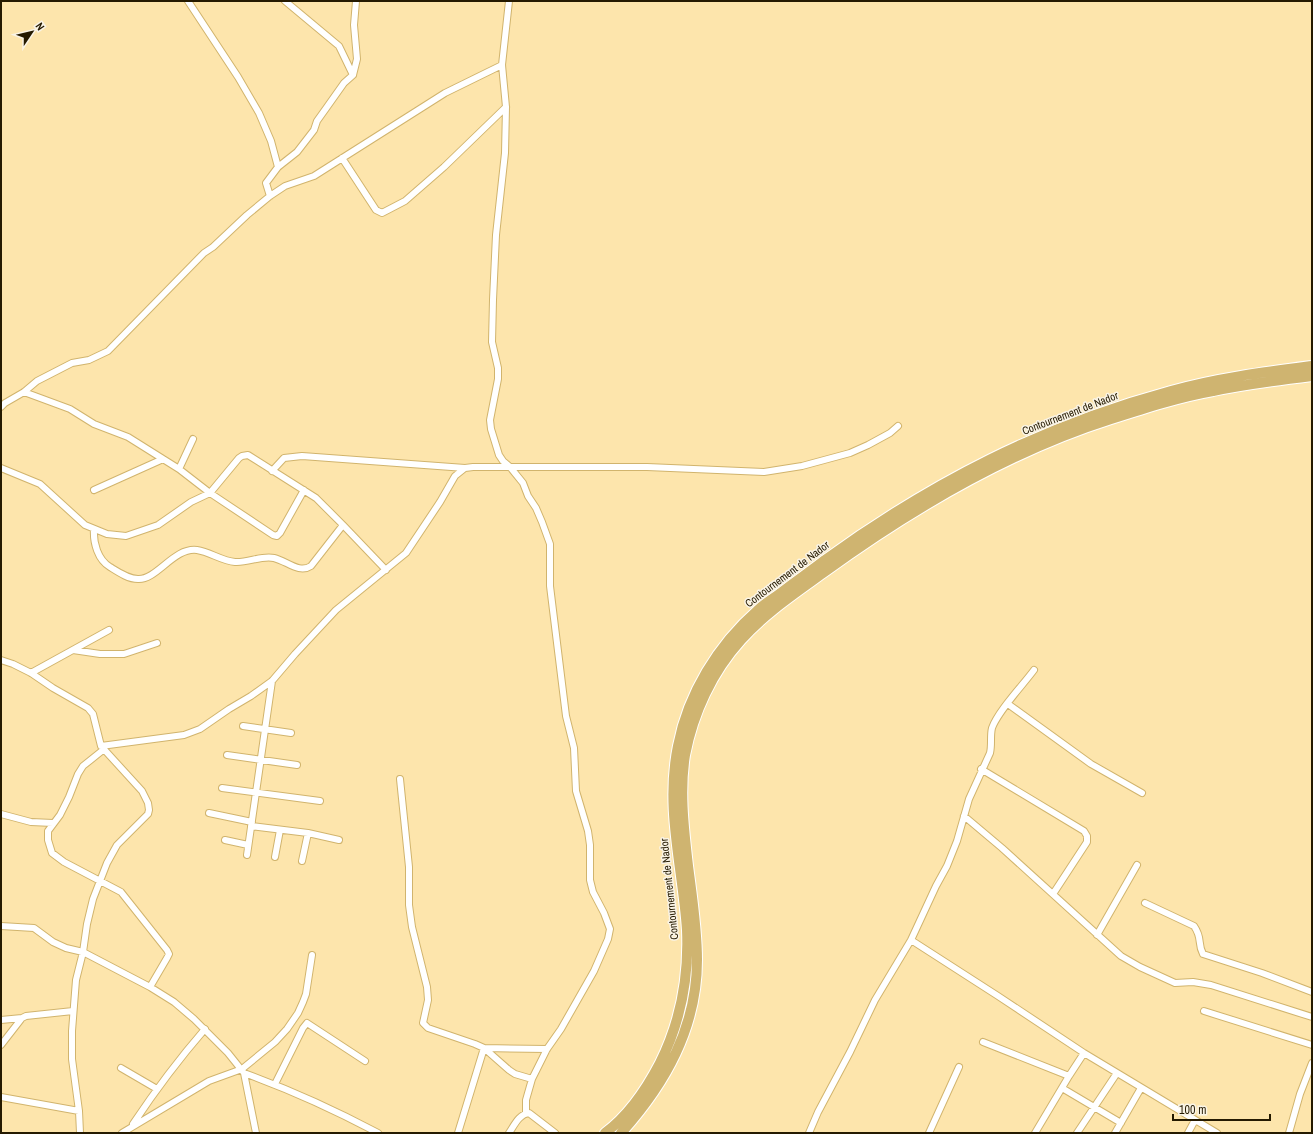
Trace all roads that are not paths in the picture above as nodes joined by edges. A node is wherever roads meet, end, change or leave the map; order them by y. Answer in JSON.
{"nodes":[{"id":1,"x":188,"y":1,"type":"edge"},
{"id":2,"x":285,"y":1,"type":"edge"},
{"id":3,"x":356,"y":1,"type":"edge"},
{"id":4,"x":509,"y":1,"type":"edge"},
{"id":5,"x":502,"y":65,"type":"junction"},
{"id":6,"x":353,"y":75,"type":"junction"},
{"id":7,"x":506,"y":107,"type":"junction"},
{"id":8,"x":342,"y":158,"type":"junction"},
{"id":9,"x":278,"y":167,"type":"junction"},
{"id":10,"x":270,"y":196,"type":"junction"},
{"id":11,"x":1312,"y":366,"type":"edge"},
{"id":12,"x":1312,"y":376,"type":"edge"},
{"id":13,"x":24,"y":392,"type":"junction"},
{"id":14,"x":1,"y":407,"type":"edge"},
{"id":15,"x":898,"y":426,"type":"dead end"},
{"id":16,"x":193,"y":439,"type":"dead end"},
{"id":17,"x":163,"y":459,"type":"junction"},
{"id":18,"x":510,"y":467,"type":"junction"},
{"id":19,"x":1,"y":468,"type":"edge"},
{"id":20,"x":465,"y":468,"type":"junction"},
{"id":21,"x":178,"y":469,"type":"junction"},
{"id":22,"x":272,"y":471,"type":"junction"},
{"id":23,"x":94,"y":490,"type":"dead end"},
{"id":24,"x":304,"y":490,"type":"junction"},
{"id":25,"x":210,"y":493,"type":"junction"},
{"id":26,"x":343,"y":525,"type":"junction"},
{"id":27,"x":94,"y":529,"type":"junction"},
{"id":28,"x":386,"y":570,"type":"junction"},
{"id":29,"x":109,"y":630,"type":"dead end"},
{"id":30,"x":157,"y":643,"type":"dead end"},
{"id":31,"x":73,"y":650,"type":"junction"},
{"id":32,"x":1,"y":660,"type":"edge"},
{"id":33,"x":1034,"y":670,"type":"dead end"},
{"id":34,"x":31,"y":674,"type":"junction"},
{"id":35,"x":272,"y":681,"type":"junction"},
{"id":36,"x":1008,"y":704,"type":"junction"},
{"id":37,"x":243,"y":726,"type":"dead end"},
{"id":38,"x":266,"y":729,"type":"junction"},
{"id":39,"x":291,"y":733,"type":"dead end"},
{"id":40,"x":102,"y":748,"type":"junction"},
{"id":41,"x":227,"y":755,"type":"dead end"},
{"id":42,"x":262,"y":760,"type":"junction"},
{"id":43,"x":297,"y":765,"type":"dead end"},
{"id":44,"x":981,"y":769,"type":"junction"},
{"id":45,"x":400,"y":779,"type":"dead end"},
{"id":46,"x":222,"y":788,"type":"dead end"},
{"id":47,"x":256,"y":792,"type":"junction"},
{"id":48,"x":1142,"y":793,"type":"dead end"},
{"id":49,"x":320,"y":801,"type":"dead end"},
{"id":50,"x":209,"y":812,"type":"dead end"},
{"id":51,"x":1,"y":814,"type":"edge"},
{"id":52,"x":964,"y":816,"type":"junction"},
{"id":53,"x":53,"y":823,"type":"junction"},
{"id":54,"x":251,"y":824,"type":"junction"},
{"id":55,"x":280,"y":830,"type":"junction"},
{"id":56,"x":308,"y":833,"type":"junction"},
{"id":57,"x":225,"y":840,"type":"dead end"},
{"id":58,"x":339,"y":840,"type":"dead end"},
{"id":59,"x":248,"y":845,"type":"junction"},
{"id":60,"x":247,"y":855,"type":"dead end"},
{"id":61,"x":275,"y":857,"type":"dead end"},
{"id":62,"x":302,"y":861,"type":"dead end"},
{"id":63,"x":1137,"y":865,"type":"dead end"},
{"id":64,"x":99,"y":882,"type":"junction"},
{"id":65,"x":1052,"y":894,"type":"junction"},
{"id":66,"x":1146,"y":903,"type":"dead end"},
{"id":67,"x":1,"y":926,"type":"edge"},
{"id":68,"x":1097,"y":935,"type":"junction"},
{"id":69,"x":910,"y":940,"type":"junction"},
{"id":70,"x":83,"y":952,"type":"junction"},
{"id":71,"x":312,"y":955,"type":"dead end"},
{"id":72,"x":150,"y":987,"type":"junction"},
{"id":73,"x":1312,"y":992,"type":"edge"},
{"id":74,"x":1204,"y":1011,"type":"dead end"},
{"id":75,"x":73,"y":1012,"type":"junction"},
{"id":76,"x":1312,"y":1017,"type":"edge"},
{"id":77,"x":22,"y":1018,"type":"junction"},
{"id":78,"x":1,"y":1020,"type":"edge"},
{"id":79,"x":205,"y":1029,"type":"junction"},
{"id":80,"x":983,"y":1042,"type":"dead end"},
{"id":81,"x":1,"y":1045,"type":"edge"},
{"id":82,"x":1312,"y":1045,"type":"edge"},
{"id":83,"x":484,"y":1048,"type":"junction"},
{"id":84,"x":547,"y":1049,"type":"junction"},
{"id":85,"x":1084,"y":1053,"type":"junction"},
{"id":86,"x":365,"y":1061,"type":"dead end"},
{"id":87,"x":1312,"y":1063,"type":"edge"},
{"id":88,"x":959,"y":1067,"type":"dead end"},
{"id":89,"x":121,"y":1068,"type":"dead end"},
{"id":90,"x":243,"y":1071,"type":"junction"},
{"id":91,"x":1117,"y":1073,"type":"junction"},
{"id":92,"x":1069,"y":1076,"type":"junction"},
{"id":93,"x":532,"y":1079,"type":"junction"},
{"id":94,"x":275,"y":1084,"type":"junction"},
{"id":95,"x":1062,"y":1088,"type":"junction"},
{"id":96,"x":1141,"y":1088,"type":"junction"},
{"id":97,"x":157,"y":1089,"type":"junction"},
{"id":98,"x":1,"y":1097,"type":"edge"},
{"id":99,"x":1094,"y":1108,"type":"junction"},
{"id":100,"x":79,"y":1112,"type":"junction"},
{"id":101,"x":528,"y":1114,"type":"junction"},
{"id":102,"x":1195,"y":1120,"type":"junction"},
{"id":103,"x":1121,"y":1123,"type":"junction"},
{"id":104,"x":131,"y":1127,"type":"junction"},
{"id":105,"x":375,"y":1132,"type":"edge"},
{"id":106,"x":80,"y":1133,"type":"edge"},
{"id":107,"x":122,"y":1133,"type":"edge"},
{"id":108,"x":256,"y":1133,"type":"edge"},
{"id":109,"x":458,"y":1133,"type":"edge"},
{"id":110,"x":509,"y":1133,"type":"edge"},
{"id":111,"x":555,"y":1133,"type":"edge"},
{"id":112,"x":605,"y":1133,"type":"edge"},
{"id":113,"x":620,"y":1133,"type":"edge"},
{"id":114,"x":809,"y":1133,"type":"edge"},
{"id":115,"x":929,"y":1133,"type":"edge"},
{"id":116,"x":1035,"y":1133,"type":"edge"},
{"id":117,"x":1077,"y":1133,"type":"edge"},
{"id":118,"x":1115,"y":1133,"type":"edge"},
{"id":119,"x":1188,"y":1133,"type":"edge"},
{"id":120,"x":1217,"y":1133,"type":"edge"},
{"id":121,"x":1289,"y":1133,"type":"edge"}],
"edges":[{"from":1,"to":9,"type":"street"},
{"from":2,"to":6,"type":"street"},
{"from":3,"to":6,"type":"street"},
{"from":4,"to":5,"type":"street"},
{"from":5,"to":7,"type":"street"},
{"from":5,"to":8,"type":"street"},
{"from":6,"to":9,"type":"street"},
{"from":7,"to":8,"type":"street"},
{"from":7,"to":18,"type":"street"},
{"from":8,"to":10,"type":"street"},
{"from":9,"to":10,"type":"street"},
{"from":10,"to":13,"type":"street"},
{"from":11,"to":112,"type":"highway","name":"Contournement de Nador"},
{"from":12,"to":113,"type":"highway","name":"Contournement de Nador"},
{"from":13,"to":14,"type":"street"},
{"from":13,"to":17,"type":"street"},
{"from":15,"to":18,"type":"street"},
{"from":16,"to":21,"type":"street"},
{"from":17,"to":21,"type":"street"},
{"from":17,"to":23,"type":"street"},
{"from":18,"to":20,"type":"street"},
{"from":18,"to":84,"type":"street"},
{"from":19,"to":27,"type":"street"},
{"from":20,"to":22,"type":"street"},
{"from":20,"to":28,"type":"street"},
{"from":21,"to":25,"type":"street"},
{"from":22,"to":24,"type":"street"},
{"from":22,"to":25,"type":"street"},
{"from":24,"to":25,"type":"street"},
{"from":24,"to":26,"type":"street"},
{"from":25,"to":27,"type":"street"},
{"from":26,"to":27,"type":"street"},
{"from":26,"to":28,"type":"street"},
{"from":28,"to":35,"type":"street"},
{"from":29,"to":31,"type":"street"},
{"from":30,"to":31,"type":"street"},
{"from":31,"to":34,"type":"street"},
{"from":32,"to":34,"type":"street"},
{"from":33,"to":36,"type":"street"},
{"from":34,"to":40,"type":"street"},
{"from":35,"to":38,"type":"street"},
{"from":35,"to":40,"type":"street"},
{"from":36,"to":44,"type":"street"},
{"from":36,"to":48,"type":"street"},
{"from":37,"to":38,"type":"street"},
{"from":38,"to":39,"type":"street"},
{"from":38,"to":42,"type":"street"},
{"from":40,"to":53,"type":"street"},
{"from":40,"to":64,"type":"street"},
{"from":41,"to":42,"type":"street"},
{"from":42,"to":43,"type":"street"},
{"from":42,"to":47,"type":"street"},
{"from":44,"to":52,"type":"street"},
{"from":44,"to":65,"type":"street"},
{"from":45,"to":83,"type":"street"},
{"from":46,"to":47,"type":"street"},
{"from":47,"to":49,"type":"street"},
{"from":47,"to":54,"type":"street"},
{"from":50,"to":54,"type":"street"},
{"from":51,"to":53,"type":"street"},
{"from":52,"to":65,"type":"street"},
{"from":52,"to":69,"type":"street"},
{"from":53,"to":64,"type":"street"},
{"from":54,"to":55,"type":"street"},
{"from":54,"to":59,"type":"street"},
{"from":55,"to":56,"type":"street"},
{"from":55,"to":61,"type":"street"},
{"from":56,"to":58,"type":"street"},
{"from":56,"to":62,"type":"street"},
{"from":57,"to":59,"type":"street"},
{"from":59,"to":60,"type":"street"},
{"from":63,"to":68,"type":"street"},
{"from":64,"to":70,"type":"street"},
{"from":64,"to":72,"type":"street"},
{"from":65,"to":68,"type":"street"},
{"from":66,"to":73,"type":"street"},
{"from":67,"to":70,"type":"street"},
{"from":68,"to":76,"type":"street"},
{"from":69,"to":85,"type":"street"},
{"from":69,"to":114,"type":"street"},
{"from":70,"to":72,"type":"street"},
{"from":70,"to":75,"type":"street"},
{"from":71,"to":90,"type":"street"},
{"from":72,"to":79,"type":"street"},
{"from":74,"to":82,"type":"street"},
{"from":75,"to":77,"type":"street"},
{"from":75,"to":100,"type":"street"},
{"from":77,"to":78,"type":"street"},
{"from":77,"to":81,"type":"street"},
{"from":79,"to":90,"type":"street"},
{"from":79,"to":97,"type":"street"},
{"from":80,"to":92,"type":"street"},
{"from":83,"to":84,"type":"street"},
{"from":83,"to":93,"type":"street"},
{"from":83,"to":109,"type":"street"},
{"from":84,"to":93,"type":"street"},
{"from":85,"to":91,"type":"street"},
{"from":85,"to":92,"type":"street"},
{"from":86,"to":94,"type":"street"},
{"from":87,"to":121,"type":"street"},
{"from":88,"to":115,"type":"street"},
{"from":89,"to":97,"type":"street"},
{"from":90,"to":94,"type":"street"},
{"from":90,"to":104,"type":"street"},
{"from":90,"to":108,"type":"street"},
{"from":91,"to":96,"type":"street"},
{"from":91,"to":99,"type":"street"},
{"from":92,"to":95,"type":"street"},
{"from":93,"to":101,"type":"street"},
{"from":94,"to":105,"type":"street"},
{"from":95,"to":99,"type":"street"},
{"from":95,"to":116,"type":"street"},
{"from":96,"to":102,"type":"street"},
{"from":96,"to":103,"type":"street"},
{"from":97,"to":104,"type":"street"},
{"from":98,"to":100,"type":"street"},
{"from":99,"to":103,"type":"street"},
{"from":99,"to":117,"type":"street"},
{"from":100,"to":106,"type":"street"},
{"from":101,"to":110,"type":"street"},
{"from":101,"to":111,"type":"street"},
{"from":102,"to":119,"type":"street"},
{"from":102,"to":120,"type":"street"},
{"from":103,"to":118,"type":"street"},
{"from":104,"to":107,"type":"street"}]}
